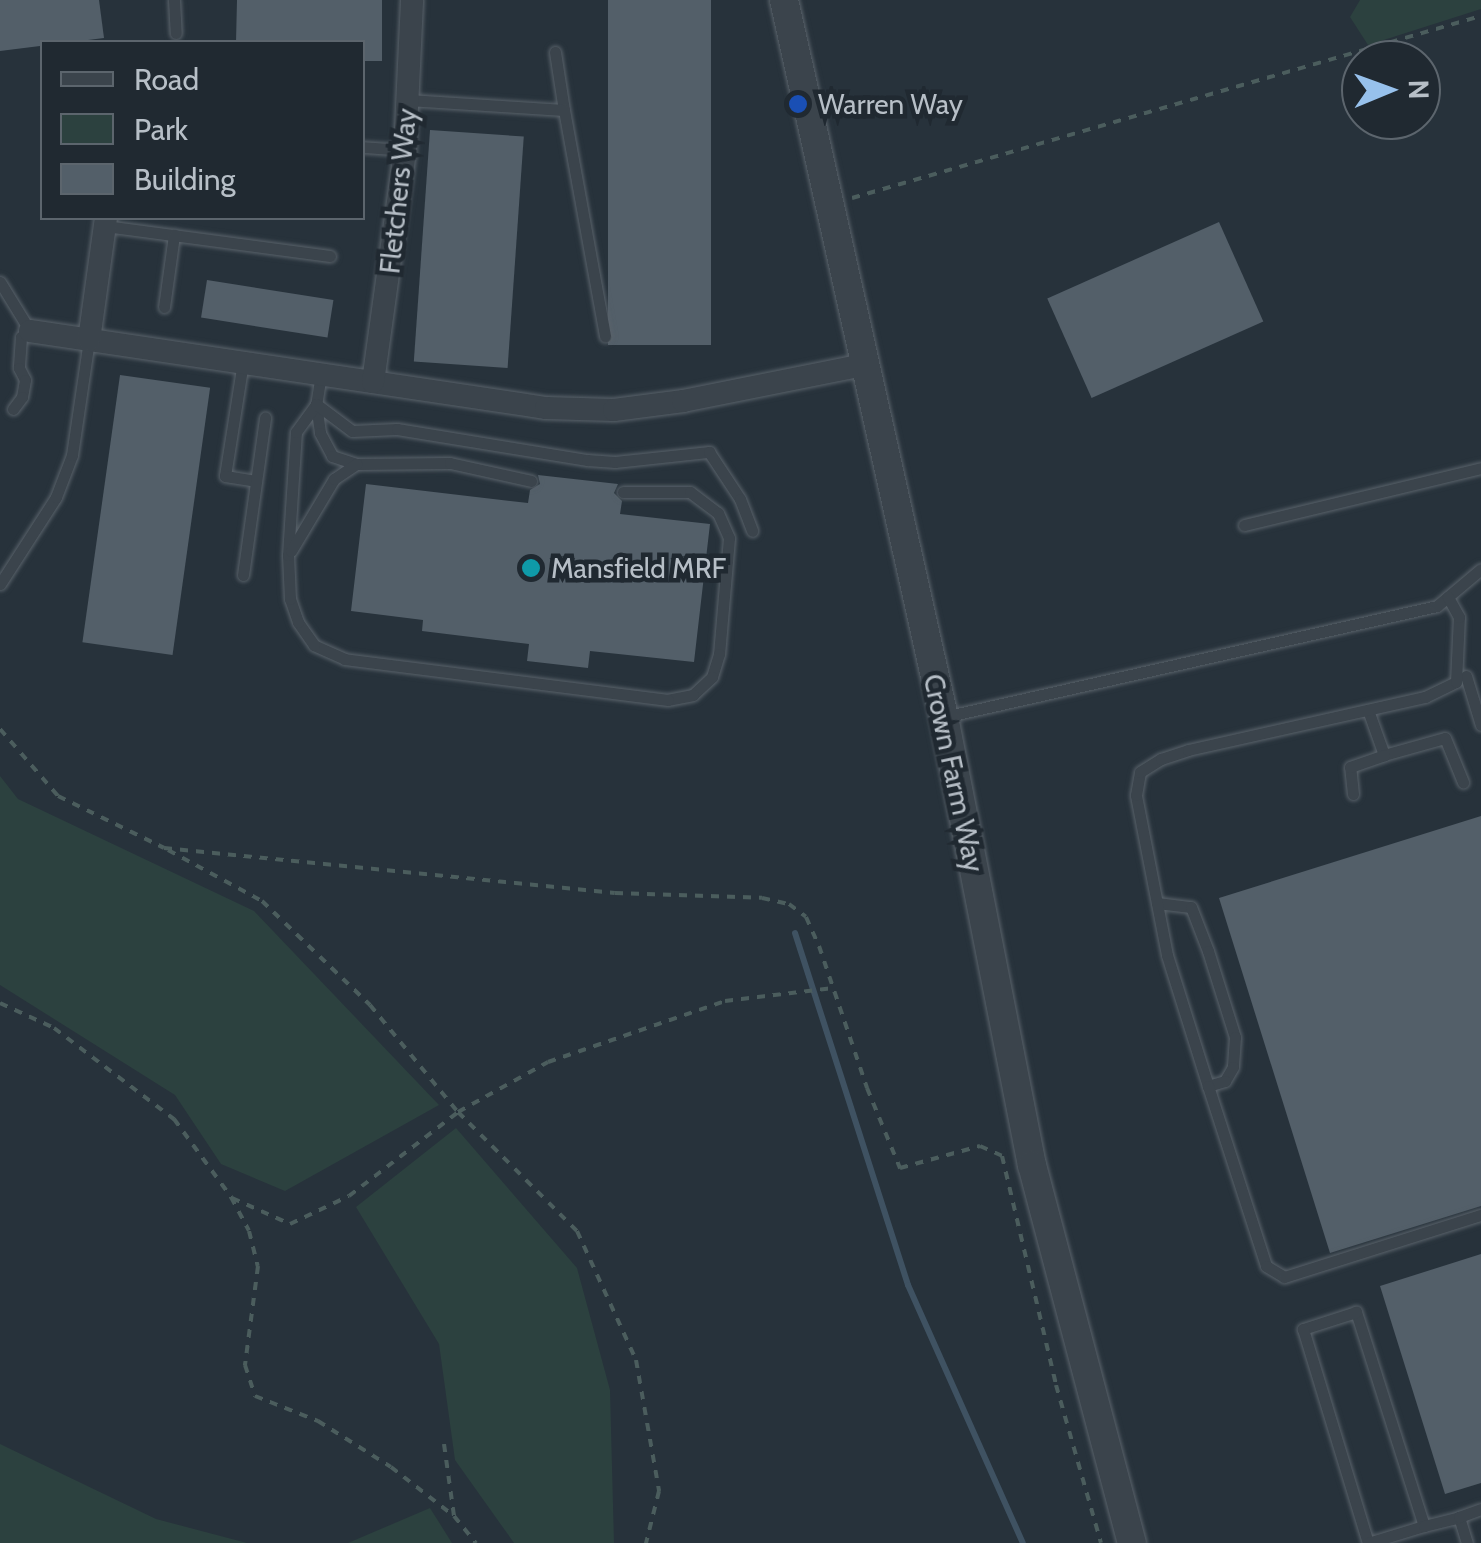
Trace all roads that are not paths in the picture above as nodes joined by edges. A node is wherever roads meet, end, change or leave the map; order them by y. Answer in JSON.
{"nodes":[{"id":1,"x":174,"y":0,"type":"edge"},
{"id":2,"x":412,"y":0,"type":"edge"},
{"id":3,"x":784,"y":0,"type":"edge"},
{"id":4,"x":176,"y":33,"type":"dead end"},
{"id":5,"x":555,"y":52,"type":"dead end"},
{"id":6,"x":408,"y":100,"type":"junction"},
{"id":7,"x":564,"y":110,"type":"junction"},
{"id":8,"x":365,"y":146,"type":"edge"},
{"id":9,"x":405,"y":150,"type":"junction"},
{"id":10,"x":106,"y":222,"type":"edge"},
{"id":11,"x":174,"y":235,"type":"junction"},
{"id":12,"x":330,"y":256,"type":"dead end"},
{"id":13,"x":0,"y":282,"type":"edge"},
{"id":14,"x":164,"y":306,"type":"dead end"},
{"id":15,"x":30,"y":331,"type":"junction"},
{"id":16,"x":606,"y":336,"type":"dead end"},
{"id":17,"x":89,"y":340,"type":"junction"},
{"id":18,"x":242,"y":362,"type":"junction"},
{"id":19,"x":864,"y":365,"type":"junction"},
{"id":20,"x":321,"y":374,"type":"junction"},
{"id":21,"x":373,"y":382,"type":"junction"},
{"id":22,"x":316,"y":404,"type":"junction"},
{"id":23,"x":13,"y":409,"type":"dead end"},
{"id":24,"x":264,"y":418,"type":"dead end"},
{"id":25,"x":356,"y":464,"type":"junction"},
{"id":26,"x":1481,"y":468,"type":"edge"},
{"id":27,"x":256,"y":481,"type":"junction"},
{"id":28,"x":531,"y":481,"type":"dead end"},
{"id":29,"x":623,"y":492,"type":"dead end"},
{"id":30,"x":1244,"y":525,"type":"dead end"},
{"id":31,"x":752,"y":531,"type":"dead end"},
{"id":32,"x":288,"y":554,"type":"junction"},
{"id":33,"x":1481,"y":569,"type":"edge"},
{"id":34,"x":242,"y":576,"type":"dead end"},
{"id":35,"x":0,"y":584,"type":"edge"},
{"id":36,"x":1448,"y":597,"type":"junction"},
{"id":37,"x":1461,"y":675,"type":"junction"},
{"id":38,"x":1481,"y":680,"type":"edge"},
{"id":39,"x":1368,"y":710,"type":"junction"},
{"id":40,"x":944,"y":717,"type":"junction"},
{"id":41,"x":1481,"y":726,"type":"edge"},
{"id":42,"x":1384,"y":754,"type":"junction"},
{"id":43,"x":1463,"y":782,"type":"dead end"},
{"id":44,"x":1352,"y":794,"type":"dead end"},
{"id":45,"x":1157,"y":903,"type":"junction"},
{"id":46,"x":1208,"y":1086,"type":"junction"},
{"id":47,"x":1481,"y":1215,"type":"edge"},
{"id":48,"x":1481,"y":1510,"type":"edge"},
{"id":49,"x":1459,"y":1517,"type":"junction"},
{"id":50,"x":1424,"y":1526,"type":"junction"},
{"id":51,"x":1132,"y":1543,"type":"edge"},
{"id":52,"x":1467,"y":1543,"type":"edge"}],
"edges":[{"from":1,"to":4,"type":"lane"},
{"from":2,"to":6,"type":"street","name":"Fletchers Way"},
{"from":3,"to":19,"type":"street","name":"Crown Farm Way"},
{"from":5,"to":7,"type":"lane"},
{"from":6,"to":7,"type":"lane"},
{"from":6,"to":9,"type":"street","name":"Fletchers Way"},
{"from":7,"to":16,"type":"lane"},
{"from":8,"to":9,"type":"lane"},
{"from":9,"to":21,"type":"street","name":"Fletchers Way"},
{"from":10,"to":11,"type":"lane"},
{"from":10,"to":17,"type":"street"},
{"from":11,"to":12,"type":"lane"},
{"from":11,"to":14,"type":"lane"},
{"from":13,"to":15,"type":"lane"},
{"from":15,"to":17,"type":"street"},
{"from":15,"to":23,"type":"lane"},
{"from":17,"to":18,"type":"street"},
{"from":17,"to":35,"type":"lane"},
{"from":18,"to":20,"type":"street"},
{"from":18,"to":27,"type":"lane"},
{"from":19,"to":21,"type":"street"},
{"from":19,"to":40,"type":"street","name":"Crown Farm Way"},
{"from":20,"to":21,"type":"street"},
{"from":20,"to":22,"type":"lane"},
{"from":22,"to":25,"type":"lane"},
{"from":22,"to":31,"type":"lane"},
{"from":22,"to":32,"type":"lane"},
{"from":24,"to":27,"type":"lane"},
{"from":25,"to":28,"type":"lane"},
{"from":25,"to":32,"type":"lane"},
{"from":26,"to":30,"type":"lane"},
{"from":27,"to":34,"type":"lane"},
{"from":29,"to":32,"type":"lane"},
{"from":33,"to":36,"type":"lane"},
{"from":36,"to":37,"type":"lane"},
{"from":36,"to":40,"type":"lane"},
{"from":37,"to":38,"type":"lane"},
{"from":37,"to":39,"type":"lane"},
{"from":37,"to":41,"type":"lane"},
{"from":39,"to":42,"type":"lane"},
{"from":39,"to":45,"type":"lane"},
{"from":40,"to":51,"type":"street","name":"Crown Farm Way"},
{"from":42,"to":43,"type":"lane"},
{"from":42,"to":44,"type":"lane"},
{"from":45,"to":46,"type":"lane"},
{"from":45,"to":46,"type":"lane"},
{"from":46,"to":47,"type":"lane"},
{"from":48,"to":49,"type":"lane"},
{"from":49,"to":50,"type":"lane"},
{"from":49,"to":52,"type":"lane"},
{"from":50,"to":50,"type":"lane"}]}
